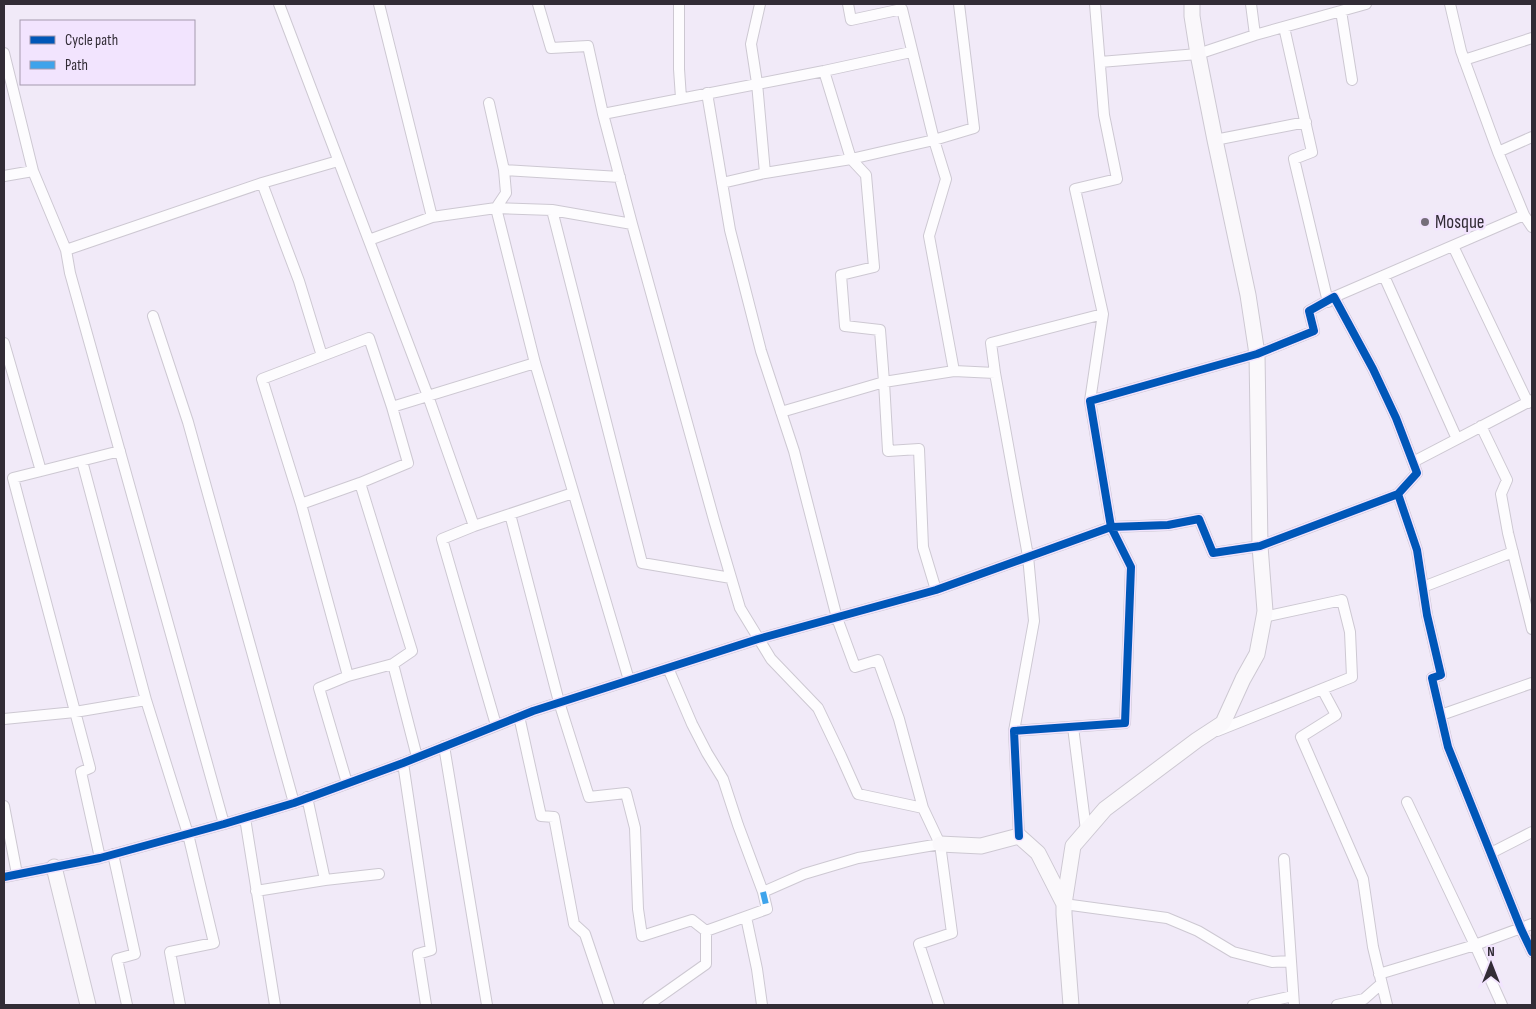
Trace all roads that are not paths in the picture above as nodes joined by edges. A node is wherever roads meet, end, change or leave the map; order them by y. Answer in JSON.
{"nodes":[{"id":1,"x":279,"y":4,"type":"edge"},
{"id":2,"x":379,"y":4,"type":"edge"},
{"id":3,"x":538,"y":4,"type":"edge"},
{"id":4,"x":679,"y":4,"type":"edge"},
{"id":5,"x":760,"y":4,"type":"edge"},
{"id":6,"x":848,"y":4,"type":"edge"},
{"id":7,"x":959,"y":4,"type":"edge"},
{"id":8,"x":1095,"y":4,"type":"edge"},
{"id":9,"x":1192,"y":4,"type":"edge"},
{"id":10,"x":1251,"y":4,"type":"edge"},
{"id":11,"x":1366,"y":4,"type":"edge"},
{"id":12,"x":1450,"y":4,"type":"edge"},
{"id":13,"x":1345,"y":8,"type":"edge"},
{"id":14,"x":1284,"y":27,"type":"junction"},
{"id":15,"x":1255,"y":35,"type":"junction"},
{"id":16,"x":1532,"y":38,"type":"edge"},
{"id":17,"x":911,"y":52,"type":"junction"},
{"id":18,"x":4,"y":53,"type":"edge"},
{"id":19,"x":1198,"y":54,"type":"junction"},
{"id":20,"x":1464,"y":60,"type":"junction"},
{"id":21,"x":1100,"y":62,"type":"junction"},
{"id":22,"x":824,"y":71,"type":"junction"},
{"id":23,"x":1352,"y":80,"type":"dead end"},
{"id":24,"x":757,"y":84,"type":"junction"},
{"id":25,"x":707,"y":93,"type":"junction"},
{"id":26,"x":681,"y":98,"type":"junction"},
{"id":27,"x":489,"y":103,"type":"dead end"},
{"id":28,"x":603,"y":114,"type":"junction"},
{"id":29,"x":1306,"y":122,"type":"junction"},
{"id":30,"x":1532,"y":137,"type":"edge"},
{"id":31,"x":934,"y":140,"type":"junction"},
{"id":32,"x":1214,"y":140,"type":"junction"},
{"id":33,"x":1498,"y":152,"type":"junction"},
{"id":34,"x":851,"y":159,"type":"junction"},
{"id":35,"x":338,"y":161,"type":"junction"},
{"id":36,"x":504,"y":170,"type":"junction"},
{"id":37,"x":33,"y":171,"type":"junction"},
{"id":38,"x":765,"y":173,"type":"junction"},
{"id":39,"x":4,"y":176,"type":"edge"},
{"id":40,"x":620,"y":177,"type":"junction"},
{"id":41,"x":262,"y":183,"type":"junction"},
{"id":42,"x":722,"y":183,"type":"junction"},
{"id":43,"x":496,"y":208,"type":"junction"},
{"id":44,"x":552,"y":210,"type":"junction"},
{"id":45,"x":1524,"y":215,"type":"junction"},
{"id":46,"x":432,"y":218,"type":"junction"},
{"id":47,"x":632,"y":224,"type":"junction"},
{"id":48,"x":1532,"y":227,"type":"edge"},
{"id":49,"x":368,"y":240,"type":"junction"},
{"id":50,"x":1454,"y":246,"type":"junction"},
{"id":51,"x":66,"y":250,"type":"junction"},
{"id":52,"x":1384,"y":276,"type":"junction"},
{"id":53,"x":1331,"y":300,"type":"junction"},
{"id":54,"x":1103,"y":314,"type":"junction"},
{"id":55,"x":153,"y":316,"type":"dead end"},
{"id":56,"x":4,"y":343,"type":"edge"},
{"id":57,"x":1256,"y":354,"type":"junction"},
{"id":58,"x":322,"y":356,"type":"junction"},
{"id":59,"x":535,"y":363,"type":"junction"},
{"id":60,"x":954,"y":371,"type":"junction"},
{"id":61,"x":995,"y":373,"type":"junction"},
{"id":62,"x":884,"y":382,"type":"junction"},
{"id":63,"x":428,"y":396,"type":"junction"},
{"id":64,"x":1090,"y":401,"type":"junction"},
{"id":65,"x":1530,"y":401,"type":"edge"},
{"id":66,"x":392,"y":407,"type":"junction"},
{"id":67,"x":781,"y":412,"type":"junction"},
{"id":68,"x":1481,"y":426,"type":"junction"},
{"id":69,"x":1457,"y":438,"type":"junction"},
{"id":70,"x":120,"y":451,"type":"junction"},
{"id":71,"x":82,"y":461,"type":"junction"},
{"id":72,"x":1413,"y":462,"type":"junction"},
{"id":73,"x":41,"y":471,"type":"junction"},
{"id":74,"x":360,"y":483,"type":"junction"},
{"id":75,"x":573,"y":493,"type":"junction"},
{"id":76,"x":1398,"y":494,"type":"junction"},
{"id":77,"x":301,"y":504,"type":"junction"},
{"id":78,"x":510,"y":514,"type":"junction"},
{"id":79,"x":474,"y":526,"type":"junction"},
{"id":80,"x":1110,"y":527,"type":"junction"},
{"id":81,"x":1260,"y":546,"type":"junction"},
{"id":82,"x":1513,"y":552,"type":"junction"},
{"id":83,"x":1028,"y":556,"type":"junction"},
{"id":84,"x":731,"y":578,"type":"junction"},
{"id":85,"x":1423,"y":587,"type":"junction"},
{"id":86,"x":936,"y":590,"type":"junction"},
{"id":87,"x":1264,"y":617,"type":"junction"},
{"id":88,"x":837,"y":618,"type":"junction"},
{"id":89,"x":1532,"y":629,"type":"edge"},
{"id":90,"x":758,"y":639,"type":"junction"},
{"id":91,"x":393,"y":664,"type":"junction"},
{"id":92,"x":668,"y":668,"type":"junction"},
{"id":93,"x":348,"y":676,"type":"junction"},
{"id":94,"x":629,"y":680,"type":"junction"},
{"id":95,"x":1532,"y":683,"type":"edge"},
{"id":96,"x":1322,"y":689,"type":"junction"},
{"id":97,"x":146,"y":700,"type":"junction"},
{"id":98,"x":559,"y":702,"type":"junction"},
{"id":99,"x":75,"y":712,"type":"junction"},
{"id":100,"x":1441,"y":715,"type":"junction"},
{"id":101,"x":519,"y":716,"type":"junction"},
{"id":102,"x":4,"y":719,"type":"edge"},
{"id":103,"x":496,"y":725,"type":"junction"},
{"id":104,"x":1073,"y":727,"type":"junction"},
{"id":105,"x":1014,"y":731,"type":"junction"},
{"id":106,"x":1199,"y":738,"type":"junction"},
{"id":107,"x":444,"y":746,"type":"junction"},
{"id":108,"x":417,"y":757,"type":"junction"},
{"id":109,"x":403,"y":763,"type":"junction"},
{"id":110,"x":347,"y":783,"type":"junction"},
{"id":111,"x":307,"y":797,"type":"junction"},
{"id":112,"x":1407,"y":802,"type":"dead end"},
{"id":113,"x":294,"y":803,"type":"junction"},
{"id":114,"x":4,"y":806,"type":"edge"},
{"id":115,"x":923,"y":808,"type":"junction"},
{"id":116,"x":245,"y":818,"type":"junction"},
{"id":117,"x":224,"y":824,"type":"junction"},
{"id":118,"x":1086,"y":830,"type":"junction"},
{"id":119,"x":1532,"y":832,"type":"edge"},
{"id":120,"x":188,"y":834,"type":"junction"},
{"id":121,"x":1019,"y":836,"type":"junction"},
{"id":122,"x":940,"y":844,"type":"junction"},
{"id":123,"x":1491,"y":853,"type":"junction"},
{"id":124,"x":113,"y":854,"type":"junction"},
{"id":125,"x":100,"y":858,"type":"junction"},
{"id":126,"x":1284,"y":859,"type":"dead end"},
{"id":127,"x":54,"y":867,"type":"junction"},
{"id":128,"x":17,"y":874,"type":"junction"},
{"id":129,"x":379,"y":874,"type":"dead end"},
{"id":130,"x":4,"y":877,"type":"edge"},
{"id":131,"x":325,"y":880,"type":"junction"},
{"id":132,"x":256,"y":891,"type":"junction"},
{"id":133,"x":763,"y":892,"type":"junction"},
{"id":134,"x":1064,"y":904,"type":"junction"},
{"id":135,"x":746,"y":917,"type":"junction"},
{"id":136,"x":1532,"y":924,"type":"edge"},
{"id":137,"x":1520,"y":929,"type":"junction"},
{"id":138,"x":706,"y":932,"type":"junction"},
{"id":139,"x":1475,"y":945,"type":"junction"},
{"id":140,"x":1532,"y":952,"type":"edge"},
{"id":141,"x":1291,"y":961,"type":"junction"},
{"id":142,"x":1379,"y":974,"type":"junction"},
{"id":143,"x":1381,"y":984,"type":"junction"},
{"id":144,"x":1293,"y":1001,"type":"edge"},
{"id":145,"x":1365,"y":1002,"type":"edge"},
{"id":146,"x":88,"y":1005,"type":"edge"},
{"id":147,"x":127,"y":1005,"type":"edge"},
{"id":148,"x":180,"y":1005,"type":"edge"},
{"id":149,"x":275,"y":1005,"type":"edge"},
{"id":150,"x":426,"y":1005,"type":"edge"},
{"id":151,"x":488,"y":1005,"type":"edge"},
{"id":152,"x":609,"y":1005,"type":"edge"},
{"id":153,"x":648,"y":1005,"type":"edge"},
{"id":154,"x":762,"y":1005,"type":"edge"},
{"id":155,"x":939,"y":1005,"type":"edge"},
{"id":156,"x":1071,"y":1005,"type":"edge"},
{"id":157,"x":1254,"y":1005,"type":"edge"},
{"id":158,"x":1337,"y":1005,"type":"edge"},
{"id":159,"x":1387,"y":1005,"type":"edge"},
{"id":160,"x":1502,"y":1005,"type":"edge"}],
"edges":[{"from":1,"to":35,"type":"street"},
{"from":2,"to":46,"type":"street"},
{"from":3,"to":28,"type":"street"},
{"from":4,"to":26,"type":"street"},
{"from":5,"to":24,"type":"street"},
{"from":6,"to":17,"type":"street"},
{"from":7,"to":31,"type":"street"},
{"from":8,"to":21,"type":"street"},
{"from":9,"to":19,"type":"street"},
{"from":10,"to":15,"type":"street"},
{"from":11,"to":13,"type":"street"},
{"from":12,"to":20,"type":"street"},
{"from":13,"to":14,"type":"street"},
{"from":13,"to":23,"type":"street"},
{"from":14,"to":15,"type":"street"},
{"from":14,"to":29,"type":"street"},
{"from":15,"to":19,"type":"street"},
{"from":16,"to":20,"type":"street"},
{"from":17,"to":22,"type":"street"},
{"from":17,"to":31,"type":"street"},
{"from":18,"to":37,"type":"street"},
{"from":19,"to":21,"type":"street"},
{"from":19,"to":32,"type":"street"},
{"from":20,"to":33,"type":"street"},
{"from":21,"to":54,"type":"street"},
{"from":22,"to":24,"type":"street"},
{"from":22,"to":34,"type":"street"},
{"from":24,"to":25,"type":"street"},
{"from":24,"to":38,"type":"street"},
{"from":25,"to":26,"type":"street"},
{"from":25,"to":42,"type":"street"},
{"from":26,"to":28,"type":"street"},
{"from":27,"to":36,"type":"street"},
{"from":28,"to":40,"type":"street"},
{"from":29,"to":32,"type":"street"},
{"from":29,"to":53,"type":"street"},
{"from":30,"to":33,"type":"street"},
{"from":31,"to":34,"type":"street"},
{"from":31,"to":60,"type":"street"},
{"from":32,"to":57,"type":"street"},
{"from":33,"to":45,"type":"street"},
{"from":34,"to":38,"type":"street"},
{"from":34,"to":62,"type":"street"},
{"from":35,"to":41,"type":"street"},
{"from":35,"to":49,"type":"street"},
{"from":36,"to":40,"type":"street"},
{"from":36,"to":43,"type":"street"},
{"from":37,"to":39,"type":"street"},
{"from":37,"to":51,"type":"street"},
{"from":38,"to":42,"type":"street"},
{"from":40,"to":47,"type":"street"},
{"from":41,"to":51,"type":"street"},
{"from":41,"to":58,"type":"street"},
{"from":42,"to":67,"type":"street"},
{"from":43,"to":44,"type":"street"},
{"from":43,"to":46,"type":"street"},
{"from":43,"to":59,"type":"street"},
{"from":44,"to":47,"type":"street"},
{"from":44,"to":84,"type":"street"},
{"from":45,"to":48,"type":"street"},
{"from":45,"to":50,"type":"street"},
{"from":46,"to":49,"type":"street"},
{"from":47,"to":84,"type":"street"},
{"from":49,"to":63,"type":"street"},
{"from":50,"to":52,"type":"street"},
{"from":50,"to":65,"type":"street"},
{"from":51,"to":70,"type":"street"},
{"from":52,"to":53,"type":"street"},
{"from":52,"to":69,"type":"street"},
{"from":53,"to":57,"type":"street"},
{"from":53,"to":72,"type":"street"},
{"from":54,"to":61,"type":"street"},
{"from":54,"to":64,"type":"street"},
{"from":55,"to":113,"type":"street"},
{"from":56,"to":73,"type":"street"},
{"from":57,"to":64,"type":"street"},
{"from":57,"to":81,"type":"street"},
{"from":58,"to":66,"type":"street"},
{"from":58,"to":77,"type":"street"},
{"from":59,"to":63,"type":"street"},
{"from":59,"to":75,"type":"street"},
{"from":60,"to":61,"type":"street"},
{"from":60,"to":62,"type":"street"},
{"from":61,"to":83,"type":"street"},
{"from":62,"to":67,"type":"street"},
{"from":62,"to":86,"type":"street"},
{"from":63,"to":66,"type":"street"},
{"from":63,"to":79,"type":"street"},
{"from":64,"to":80,"type":"street"},
{"from":65,"to":68,"type":"street"},
{"from":66,"to":74,"type":"street"},
{"from":67,"to":88,"type":"street"},
{"from":68,"to":69,"type":"street"},
{"from":68,"to":82,"type":"street"},
{"from":69,"to":72,"type":"street"},
{"from":70,"to":71,"type":"street"},
{"from":70,"to":117,"type":"street"},
{"from":71,"to":73,"type":"street"},
{"from":71,"to":97,"type":"street"},
{"from":72,"to":76,"type":"street"},
{"from":73,"to":99,"type":"street"},
{"from":74,"to":77,"type":"street"},
{"from":74,"to":91,"type":"street"},
{"from":75,"to":78,"type":"street"},
{"from":75,"to":94,"type":"street"},
{"from":76,"to":81,"type":"street"},
{"from":76,"to":85,"type":"street"},
{"from":77,"to":93,"type":"street"},
{"from":78,"to":79,"type":"street"},
{"from":78,"to":98,"type":"street"},
{"from":79,"to":103,"type":"street"},
{"from":80,"to":81,"type":"street"},
{"from":80,"to":83,"type":"street"},
{"from":80,"to":104,"type":"street"},
{"from":81,"to":87,"type":"street"},
{"from":82,"to":85,"type":"street"},
{"from":82,"to":89,"type":"street"},
{"from":83,"to":86,"type":"street"},
{"from":83,"to":105,"type":"street"},
{"from":84,"to":90,"type":"street"},
{"from":85,"to":100,"type":"street"},
{"from":86,"to":88,"type":"street"},
{"from":87,"to":96,"type":"street"},
{"from":87,"to":106,"type":"street"},
{"from":88,"to":90,"type":"street"},
{"from":88,"to":115,"type":"street"},
{"from":90,"to":92,"type":"street"},
{"from":90,"to":115,"type":"street"},
{"from":91,"to":93,"type":"street"},
{"from":91,"to":108,"type":"street"},
{"from":92,"to":94,"type":"street"},
{"from":92,"to":133,"type":"street"},
{"from":93,"to":110,"type":"street"},
{"from":94,"to":98,"type":"street"},
{"from":95,"to":100,"type":"street"},
{"from":96,"to":106,"type":"street"},
{"from":96,"to":142,"type":"street"},
{"from":97,"to":99,"type":"street"},
{"from":97,"to":120,"type":"street"},
{"from":98,"to":101,"type":"street"},
{"from":98,"to":138,"type":"street"},
{"from":99,"to":102,"type":"street"},
{"from":99,"to":125,"type":"street"},
{"from":100,"to":123,"type":"street"},
{"from":101,"to":103,"type":"street"},
{"from":101,"to":152,"type":"street"},
{"from":103,"to":107,"type":"street"},
{"from":104,"to":105,"type":"street"},
{"from":104,"to":118,"type":"street"},
{"from":105,"to":121,"type":"street"},
{"from":106,"to":118,"type":"street"},
{"from":107,"to":108,"type":"street"},
{"from":107,"to":151,"type":"street"},
{"from":108,"to":109,"type":"street"},
{"from":109,"to":110,"type":"street"},
{"from":109,"to":150,"type":"street"},
{"from":110,"to":111,"type":"street"},
{"from":111,"to":113,"type":"street"},
{"from":111,"to":131,"type":"street"},
{"from":112,"to":139,"type":"street"},
{"from":113,"to":116,"type":"street"},
{"from":114,"to":128,"type":"street"},
{"from":115,"to":122,"type":"street"},
{"from":116,"to":117,"type":"street"},
{"from":116,"to":132,"type":"street"},
{"from":117,"to":120,"type":"street"},
{"from":118,"to":134,"type":"street"},
{"from":119,"to":123,"type":"street"},
{"from":120,"to":124,"type":"street"},
{"from":120,"to":148,"type":"street"},
{"from":121,"to":122,"type":"street"},
{"from":121,"to":134,"type":"street"},
{"from":122,"to":133,"type":"street"},
{"from":122,"to":155,"type":"street"},
{"from":123,"to":137,"type":"street"},
{"from":124,"to":125,"type":"street"},
{"from":124,"to":147,"type":"street"},
{"from":125,"to":127,"type":"street"},
{"from":126,"to":141,"type":"street"},
{"from":127,"to":128,"type":"street"},
{"from":127,"to":146,"type":"street"},
{"from":128,"to":130,"type":"street"},
{"from":129,"to":131,"type":"street"},
{"from":131,"to":132,"type":"street"},
{"from":132,"to":149,"type":"street"},
{"from":133,"to":135,"type":"street"},
{"from":134,"to":141,"type":"street"},
{"from":134,"to":156,"type":"street"},
{"from":135,"to":138,"type":"street"},
{"from":135,"to":154,"type":"street"},
{"from":136,"to":137,"type":"street"},
{"from":137,"to":139,"type":"street"},
{"from":137,"to":140,"type":"street"},
{"from":138,"to":153,"type":"street"},
{"from":139,"to":142,"type":"street"},
{"from":139,"to":160,"type":"street"},
{"from":141,"to":144,"type":"street"},
{"from":142,"to":143,"type":"street"},
{"from":143,"to":145,"type":"street"},
{"from":143,"to":159,"type":"street"},
{"from":144,"to":157,"type":"street"},
{"from":145,"to":158,"type":"street"}]}
